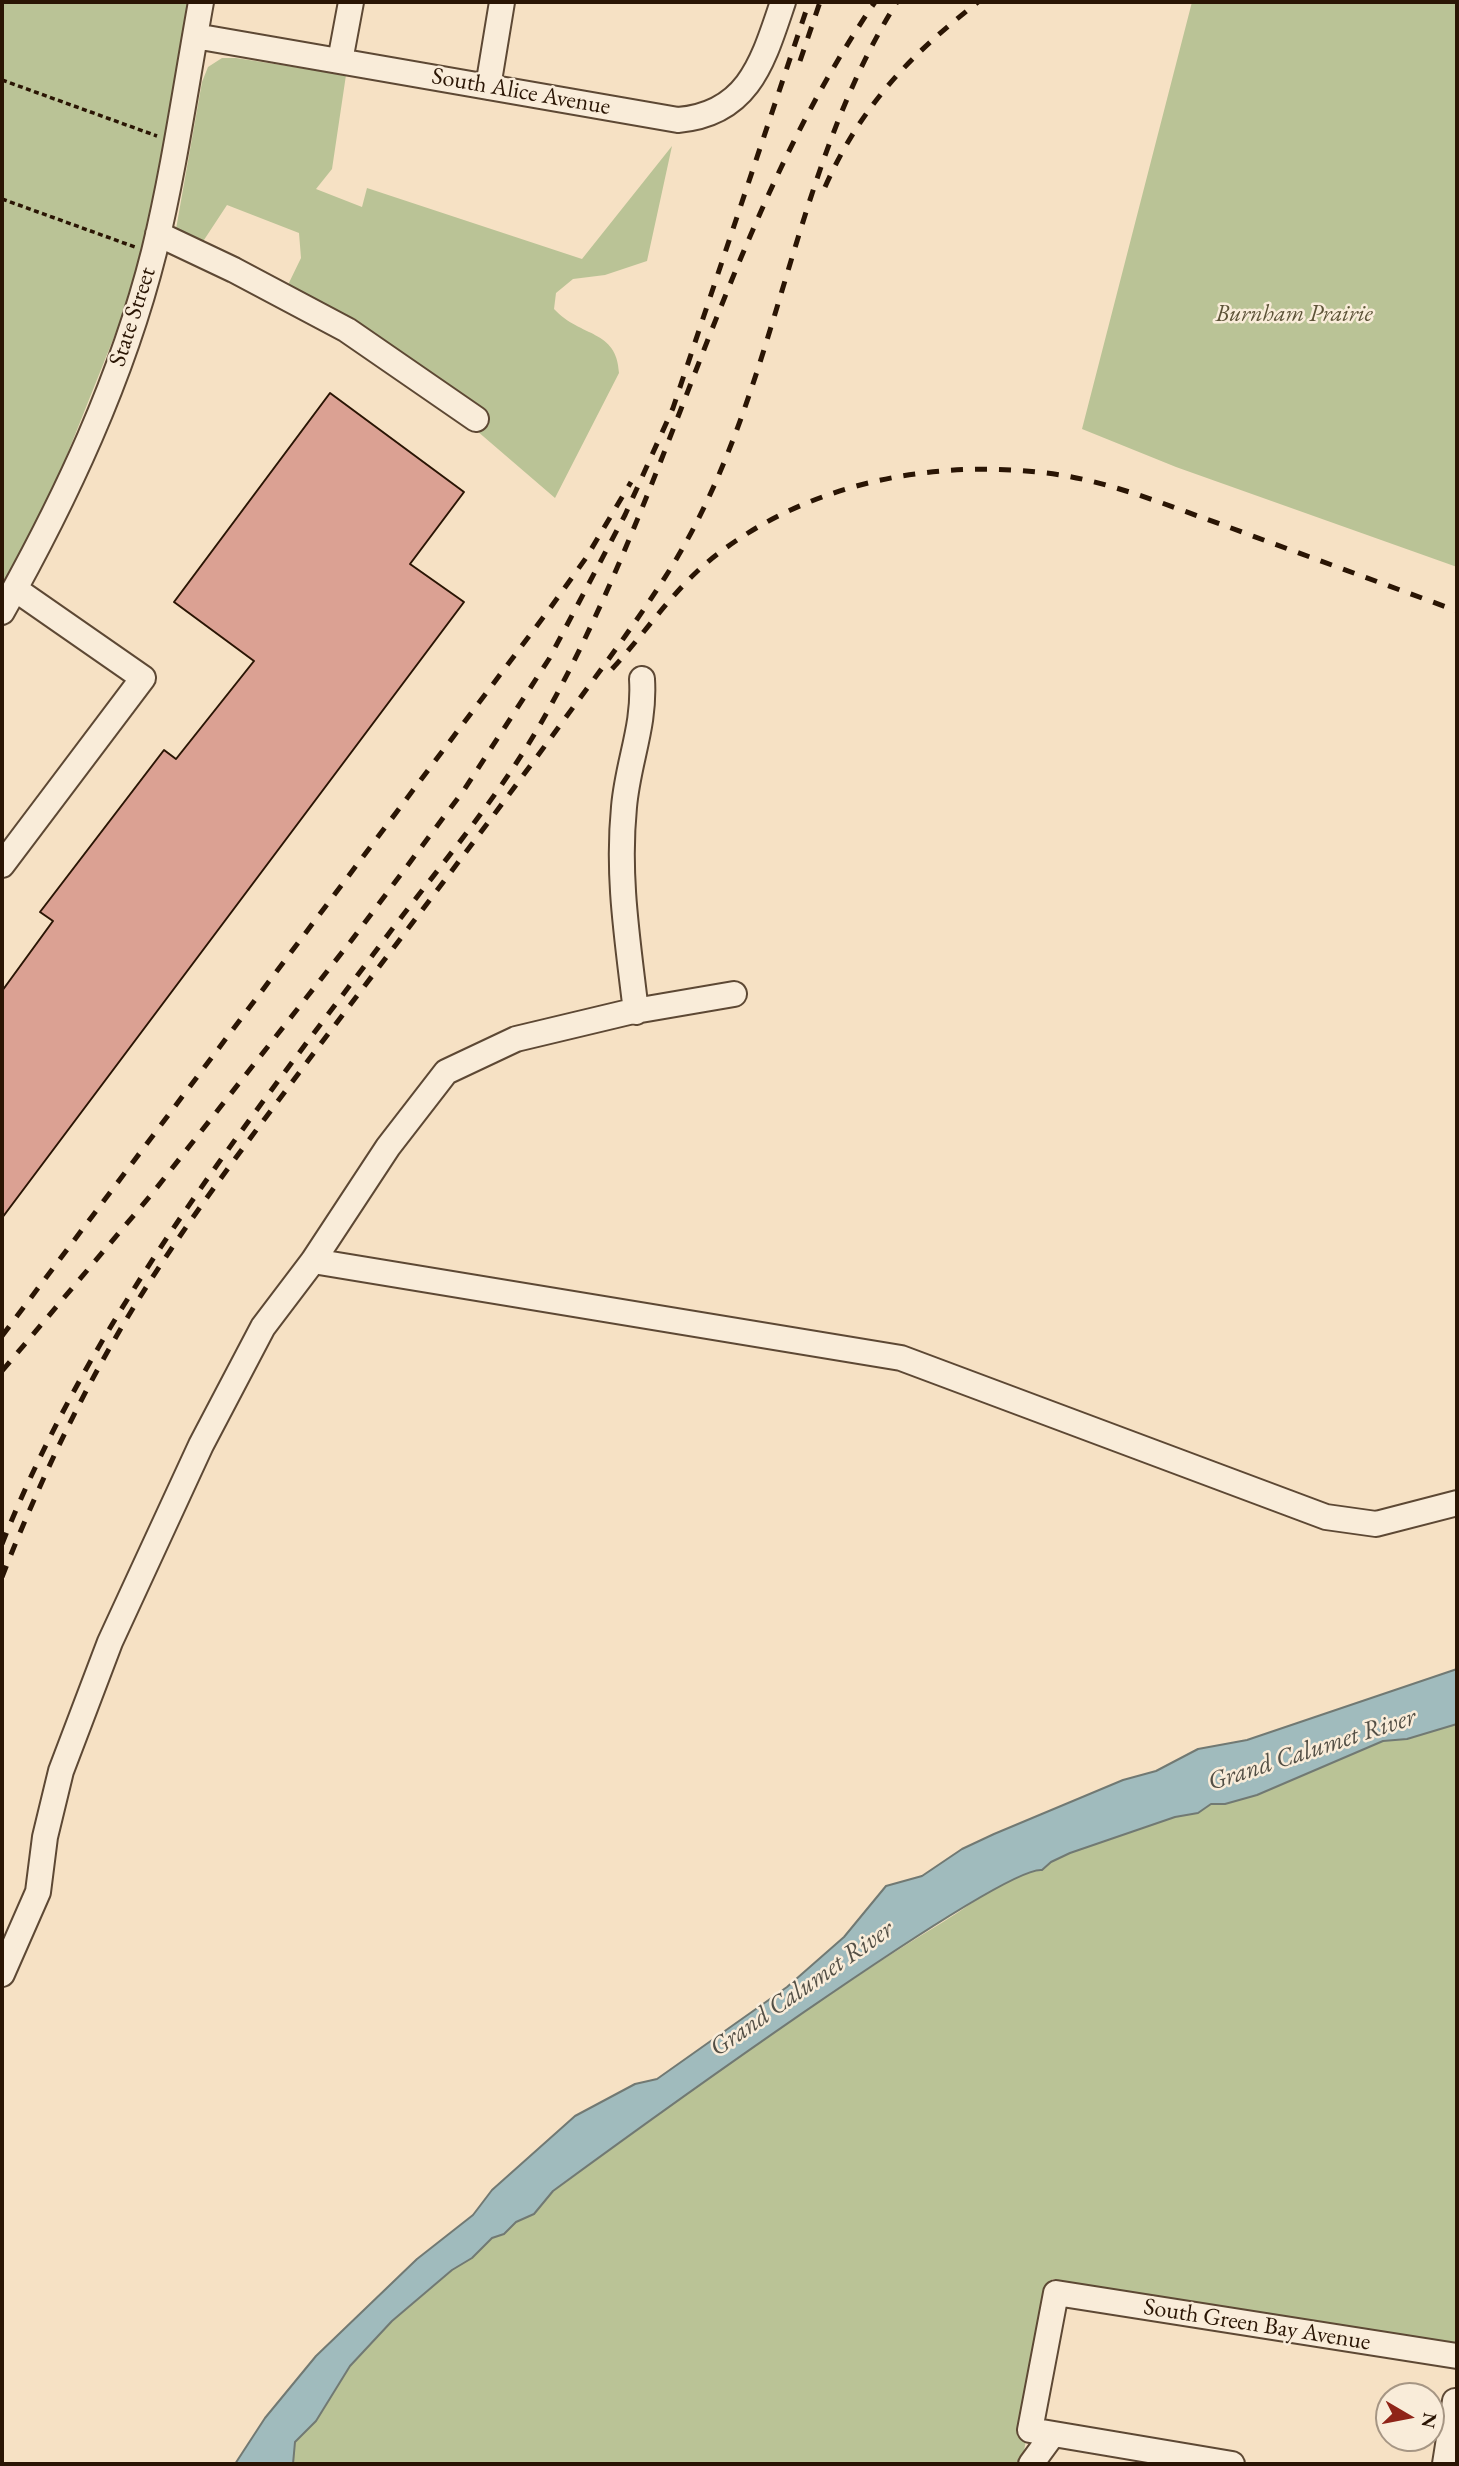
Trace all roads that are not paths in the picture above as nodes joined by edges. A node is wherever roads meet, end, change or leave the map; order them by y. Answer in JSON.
{"nodes":[{"id":1,"x":201,"y":2,"type":"edge"},
{"id":2,"x":351,"y":2,"type":"edge"},
{"id":3,"x":502,"y":2,"type":"edge"},
{"id":4,"x":783,"y":2,"type":"edge"},
{"id":5,"x":195,"y":36,"type":"junction"},
{"id":6,"x":340,"y":61,"type":"junction"},
{"id":7,"x":488,"y":87,"type":"junction"},
{"id":8,"x":155,"y":244,"type":"junction"},
{"id":9,"x":476,"y":419,"type":"dead end"},
{"id":10,"x":15,"y":589,"type":"junction"},
{"id":11,"x":2,"y":612,"type":"edge"},
{"id":12,"x":642,"y":679,"type":"dead end"},
{"id":13,"x":2,"y":865,"type":"edge"},
{"id":14,"x":734,"y":994,"type":"dead end"},
{"id":15,"x":636,"y":1012,"type":"junction"},
{"id":16,"x":313,"y":1261,"type":"junction"},
{"id":17,"x":1457,"y":1503,"type":"edge"},
{"id":18,"x":2,"y":1974,"type":"edge"},
{"id":19,"x":1457,"y":2356,"type":"edge"},
{"id":20,"x":1455,"y":2400,"type":"dead end"},
{"id":21,"x":1053,"y":2434,"type":"junction"},
{"id":22,"x":1031,"y":2464,"type":"edge"},
{"id":23,"x":1232,"y":2464,"type":"edge"},
{"id":24,"x":1445,"y":2464,"type":"edge"}],
"edges":[{"from":1,"to":5,"type":"street","name":"State Street"},
{"from":2,"to":6,"type":"street"},
{"from":3,"to":7,"type":"street"},
{"from":4,"to":7,"type":"street","name":"South Alice Avenue"},
{"from":5,"to":6,"type":"street","name":"South Alice Avenue"},
{"from":5,"to":8,"type":"street","name":"State Street"},
{"from":6,"to":7,"type":"street","name":"South Alice Avenue"},
{"from":8,"to":9,"type":"street"},
{"from":8,"to":10,"type":"street","name":"State Street"},
{"from":10,"to":11,"type":"street","name":"State Street"},
{"from":10,"to":13,"type":"street"},
{"from":12,"to":15,"type":"street"},
{"from":14,"to":15,"type":"street"},
{"from":15,"to":16,"type":"street"},
{"from":16,"to":17,"type":"street"},
{"from":16,"to":18,"type":"street"},
{"from":19,"to":21,"type":"street","name":"South Green Bay Avenue"},
{"from":20,"to":24,"type":"street"},
{"from":21,"to":22,"type":"street"},
{"from":21,"to":23,"type":"street"}]}
